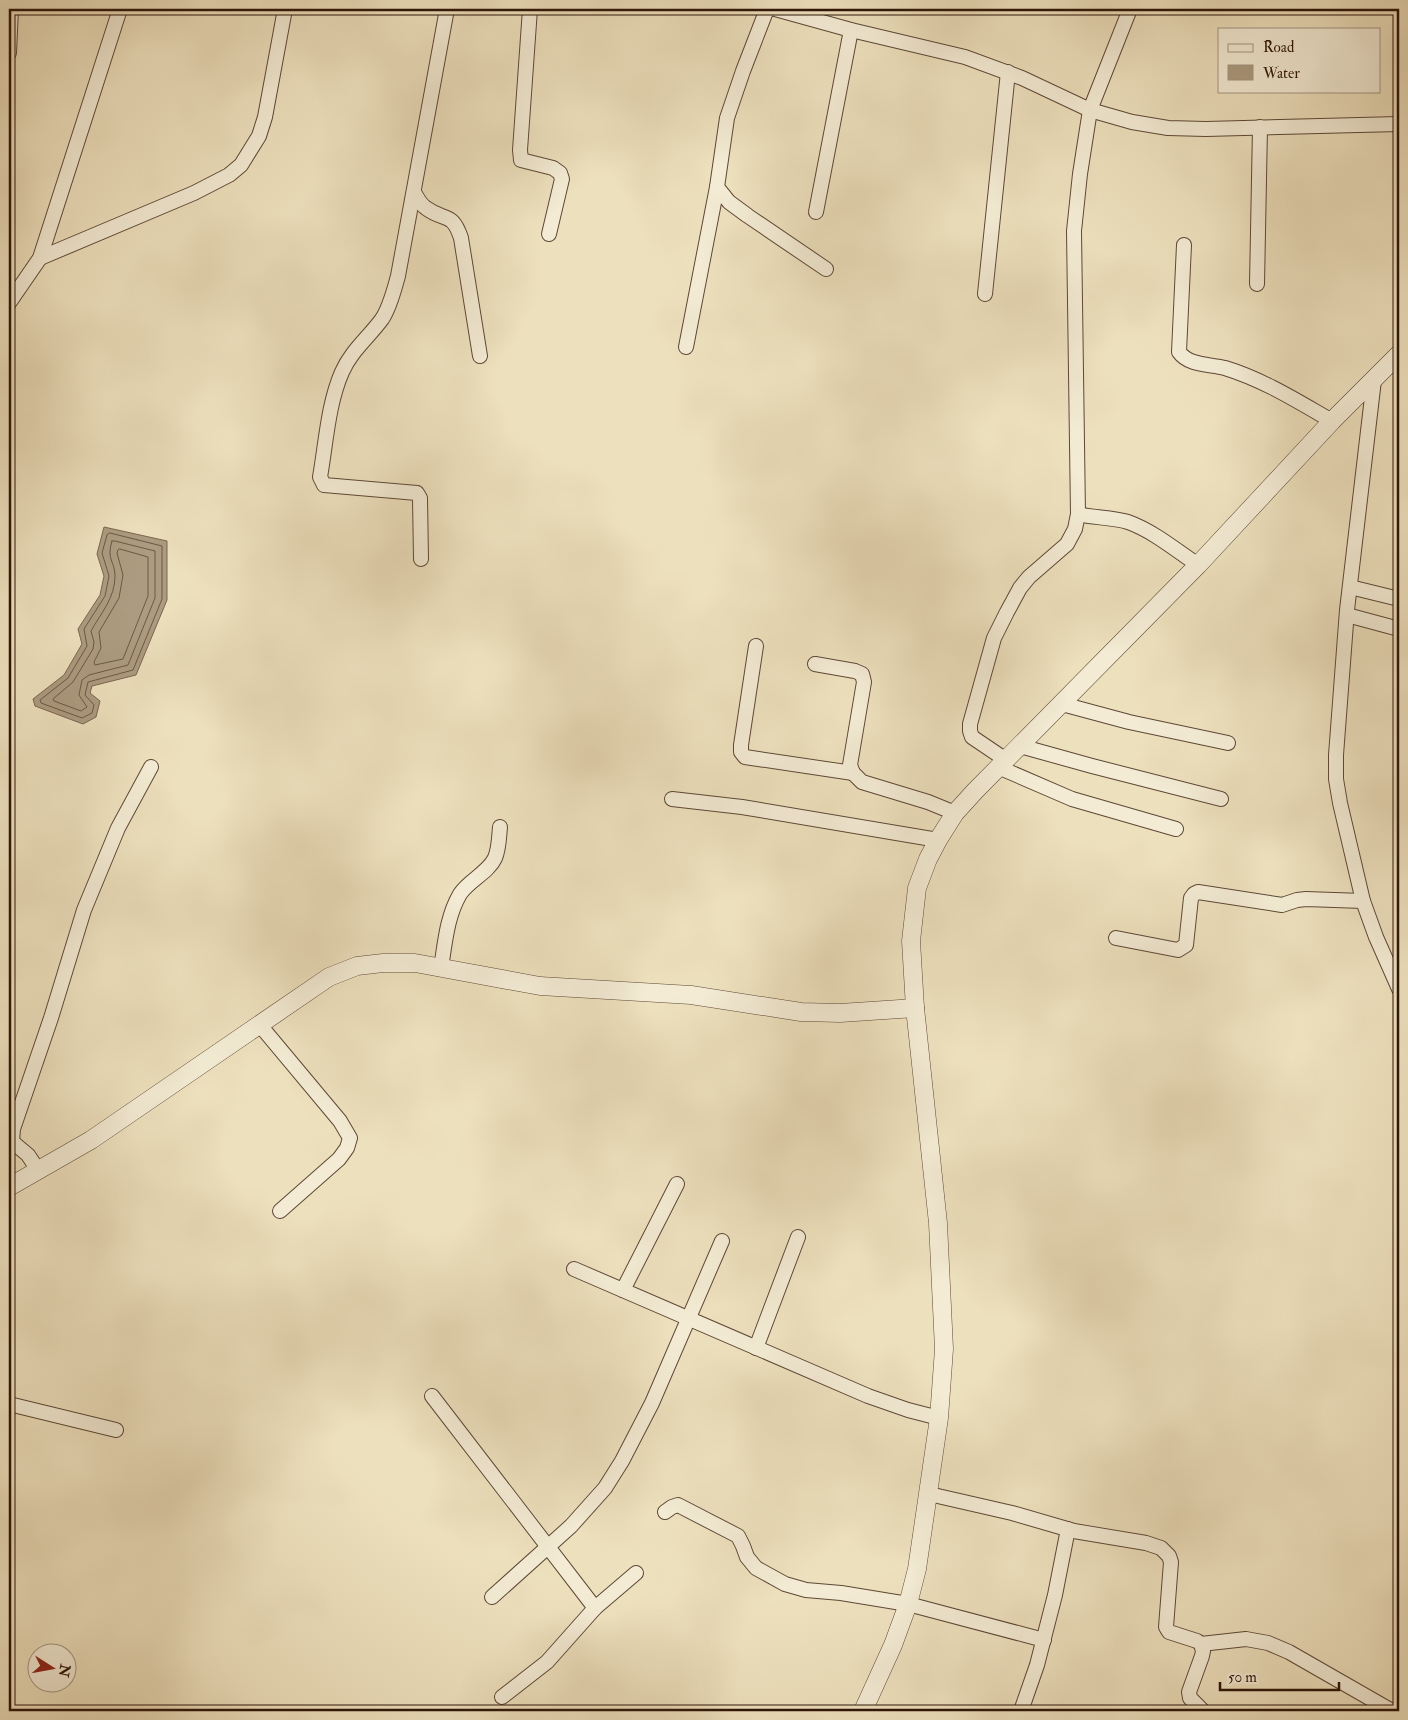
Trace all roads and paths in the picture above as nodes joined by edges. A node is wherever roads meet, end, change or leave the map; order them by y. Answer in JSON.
{"nodes":[{"id":1,"x":11,"y":9,"type":"edge"},
{"id":2,"x":120,"y":9,"type":"edge"},
{"id":3,"x":285,"y":9,"type":"edge"},
{"id":4,"x":447,"y":9,"type":"edge"},
{"id":5,"x":530,"y":9,"type":"edge"},
{"id":6,"x":767,"y":9,"type":"edge"},
{"id":7,"x":775,"y":9,"type":"edge"},
{"id":8,"x":1130,"y":9,"type":"edge"},
{"id":9,"x":851,"y":30,"type":"junction"},
{"id":10,"x":9,"y":53,"type":"edge"},
{"id":11,"x":1008,"y":72,"type":"junction"},
{"id":12,"x":1090,"y":110,"type":"junction"},
{"id":13,"x":1399,"y":124,"type":"edge"},
{"id":14,"x":1260,"y":128,"type":"junction"},
{"id":15,"x":717,"y":187,"type":"junction"},
{"id":16,"x":414,"y":192,"type":"junction"},
{"id":17,"x":816,"y":212,"type":"dead end"},
{"id":18,"x":549,"y":234,"type":"dead end"},
{"id":19,"x":1184,"y":245,"type":"dead end"},
{"id":20,"x":40,"y":258,"type":"junction"},
{"id":21,"x":826,"y":269,"type":"dead end"},
{"id":22,"x":1257,"y":284,"type":"dead end"},
{"id":23,"x":985,"y":294,"type":"dead end"},
{"id":24,"x":9,"y":303,"type":"edge"},
{"id":25,"x":686,"y":347,"type":"dead end"},
{"id":26,"x":1399,"y":354,"type":"edge"},
{"id":27,"x":480,"y":356,"type":"dead end"},
{"id":28,"x":1374,"y":380,"type":"junction"},
{"id":29,"x":1332,"y":421,"type":"junction"},
{"id":30,"x":1078,"y":514,"type":"junction"},
{"id":31,"x":421,"y":559,"type":"dead end"},
{"id":32,"x":1198,"y":564,"type":"junction"},
{"id":33,"x":1350,"y":587,"type":"junction"},
{"id":34,"x":1399,"y":599,"type":"edge"},
{"id":35,"x":1347,"y":615,"type":"junction"},
{"id":36,"x":1399,"y":629,"type":"edge"},
{"id":37,"x":756,"y":646,"type":"dead end"},
{"id":38,"x":815,"y":664,"type":"dead end"},
{"id":39,"x":1062,"y":704,"type":"junction"},
{"id":40,"x":1228,"y":743,"type":"dead end"},
{"id":41,"x":1020,"y":746,"type":"junction"},
{"id":42,"x":1002,"y":763,"type":"junction"},
{"id":43,"x":151,"y":767,"type":"dead end"},
{"id":44,"x":853,"y":773,"type":"junction"},
{"id":45,"x":672,"y":799,"type":"dead end"},
{"id":46,"x":1222,"y":799,"type":"dead end"},
{"id":47,"x":955,"y":813,"type":"junction"},
{"id":48,"x":500,"y":828,"type":"dead end"},
{"id":49,"x":1176,"y":829,"type":"dead end"},
{"id":50,"x":938,"y":840,"type":"junction"},
{"id":51,"x":1364,"y":901,"type":"junction"},
{"id":52,"x":1116,"y":938,"type":"dead end"},
{"id":53,"x":441,"y":968,"type":"junction"},
{"id":54,"x":1399,"y":989,"type":"edge"},
{"id":55,"x":915,"y":1008,"type":"junction"},
{"id":56,"x":259,"y":1024,"type":"junction"},
{"id":57,"x":10,"y":1140,"type":"edge"},
{"id":58,"x":38,"y":1170,"type":"junction"},
{"id":59,"x":677,"y":1184,"type":"dead end"},
{"id":60,"x":9,"y":1187,"type":"edge"},
{"id":61,"x":280,"y":1211,"type":"dead end"},
{"id":62,"x":798,"y":1236,"type":"dead end"},
{"id":63,"x":722,"y":1241,"type":"dead end"},
{"id":64,"x":574,"y":1268,"type":"dead end"},
{"id":65,"x":623,"y":1290,"type":"junction"},
{"id":66,"x":688,"y":1319,"type":"junction"},
{"id":67,"x":756,"y":1348,"type":"junction"},
{"id":68,"x":432,"y":1396,"type":"dead end"},
{"id":69,"x":9,"y":1404,"type":"edge"},
{"id":70,"x":939,"y":1418,"type":"junction"},
{"id":71,"x":116,"y":1430,"type":"dead end"},
{"id":72,"x":929,"y":1494,"type":"junction"},
{"id":73,"x":666,"y":1512,"type":"dead end"},
{"id":74,"x":1068,"y":1529,"type":"junction"},
{"id":75,"x":549,"y":1546,"type":"junction"},
{"id":76,"x":636,"y":1573,"type":"dead end"},
{"id":77,"x":492,"y":1597,"type":"dead end"},
{"id":78,"x":908,"y":1604,"type":"junction"},
{"id":79,"x":595,"y":1608,"type":"junction"},
{"id":80,"x":1044,"y":1640,"type":"junction"},
{"id":81,"x":1201,"y":1644,"type":"junction"},
{"id":82,"x":502,"y":1697,"type":"dead end"},
{"id":83,"x":863,"y":1711,"type":"edge"},
{"id":84,"x":1020,"y":1711,"type":"edge"},
{"id":85,"x":1203,"y":1711,"type":"edge"},
{"id":86,"x":1392,"y":1711,"type":"edge"}],
"edges":[{"from":1,"to":10,"type":"street"},
{"from":2,"to":20,"type":"street"},
{"from":3,"to":20,"type":"street"},
{"from":4,"to":16,"type":"street"},
{"from":5,"to":18,"type":"street"},
{"from":6,"to":15,"type":"street"},
{"from":7,"to":9,"type":"street"},
{"from":8,"to":12,"type":"street"},
{"from":9,"to":11,"type":"street"},
{"from":9,"to":17,"type":"street"},
{"from":11,"to":12,"type":"street"},
{"from":11,"to":23,"type":"street"},
{"from":12,"to":14,"type":"street"},
{"from":12,"to":30,"type":"street"},
{"from":13,"to":14,"type":"street"},
{"from":14,"to":22,"type":"street"},
{"from":15,"to":21,"type":"street"},
{"from":15,"to":25,"type":"street"},
{"from":16,"to":27,"type":"street"},
{"from":16,"to":31,"type":"street"},
{"from":19,"to":29,"type":"street"},
{"from":20,"to":24,"type":"street"},
{"from":26,"to":28,"type":"street"},
{"from":28,"to":29,"type":"street"},
{"from":28,"to":33,"type":"street"},
{"from":29,"to":32,"type":"street"},
{"from":30,"to":32,"type":"street"},
{"from":30,"to":42,"type":"street"},
{"from":32,"to":39,"type":"street"},
{"from":33,"to":34,"type":"street"},
{"from":33,"to":35,"type":"street"},
{"from":35,"to":36,"type":"street"},
{"from":35,"to":51,"type":"street"},
{"from":37,"to":44,"type":"street"},
{"from":38,"to":44,"type":"street"},
{"from":39,"to":40,"type":"street"},
{"from":39,"to":41,"type":"street"},
{"from":41,"to":42,"type":"street"},
{"from":41,"to":46,"type":"street"},
{"from":42,"to":47,"type":"street"},
{"from":42,"to":49,"type":"street"},
{"from":43,"to":57,"type":"street"},
{"from":44,"to":47,"type":"street"},
{"from":45,"to":50,"type":"street"},
{"from":47,"to":50,"type":"street"},
{"from":48,"to":53,"type":"street"},
{"from":50,"to":55,"type":"street"},
{"from":51,"to":52,"type":"street"},
{"from":51,"to":54,"type":"street"},
{"from":53,"to":55,"type":"street"},
{"from":53,"to":56,"type":"street"},
{"from":55,"to":70,"type":"street"},
{"from":56,"to":58,"type":"street"},
{"from":56,"to":61,"type":"street"},
{"from":57,"to":58,"type":"street"},
{"from":58,"to":60,"type":"street"},
{"from":59,"to":65,"type":"street"},
{"from":62,"to":67,"type":"street"},
{"from":63,"to":66,"type":"street"},
{"from":64,"to":65,"type":"street"},
{"from":65,"to":66,"type":"street"},
{"from":66,"to":67,"type":"street"},
{"from":66,"to":75,"type":"street"},
{"from":67,"to":70,"type":"street"},
{"from":68,"to":75,"type":"street"},
{"from":69,"to":71,"type":"street"},
{"from":70,"to":72,"type":"street"},
{"from":72,"to":74,"type":"street"},
{"from":72,"to":78,"type":"street"},
{"from":73,"to":78,"type":"street"},
{"from":74,"to":80,"type":"street"},
{"from":74,"to":81,"type":"street"},
{"from":75,"to":77,"type":"street"},
{"from":75,"to":79,"type":"street"},
{"from":76,"to":79,"type":"street"},
{"from":78,"to":80,"type":"street"},
{"from":78,"to":83,"type":"street"},
{"from":79,"to":82,"type":"street"},
{"from":80,"to":84,"type":"street"},
{"from":81,"to":85,"type":"street"},
{"from":81,"to":86,"type":"street"}]}
